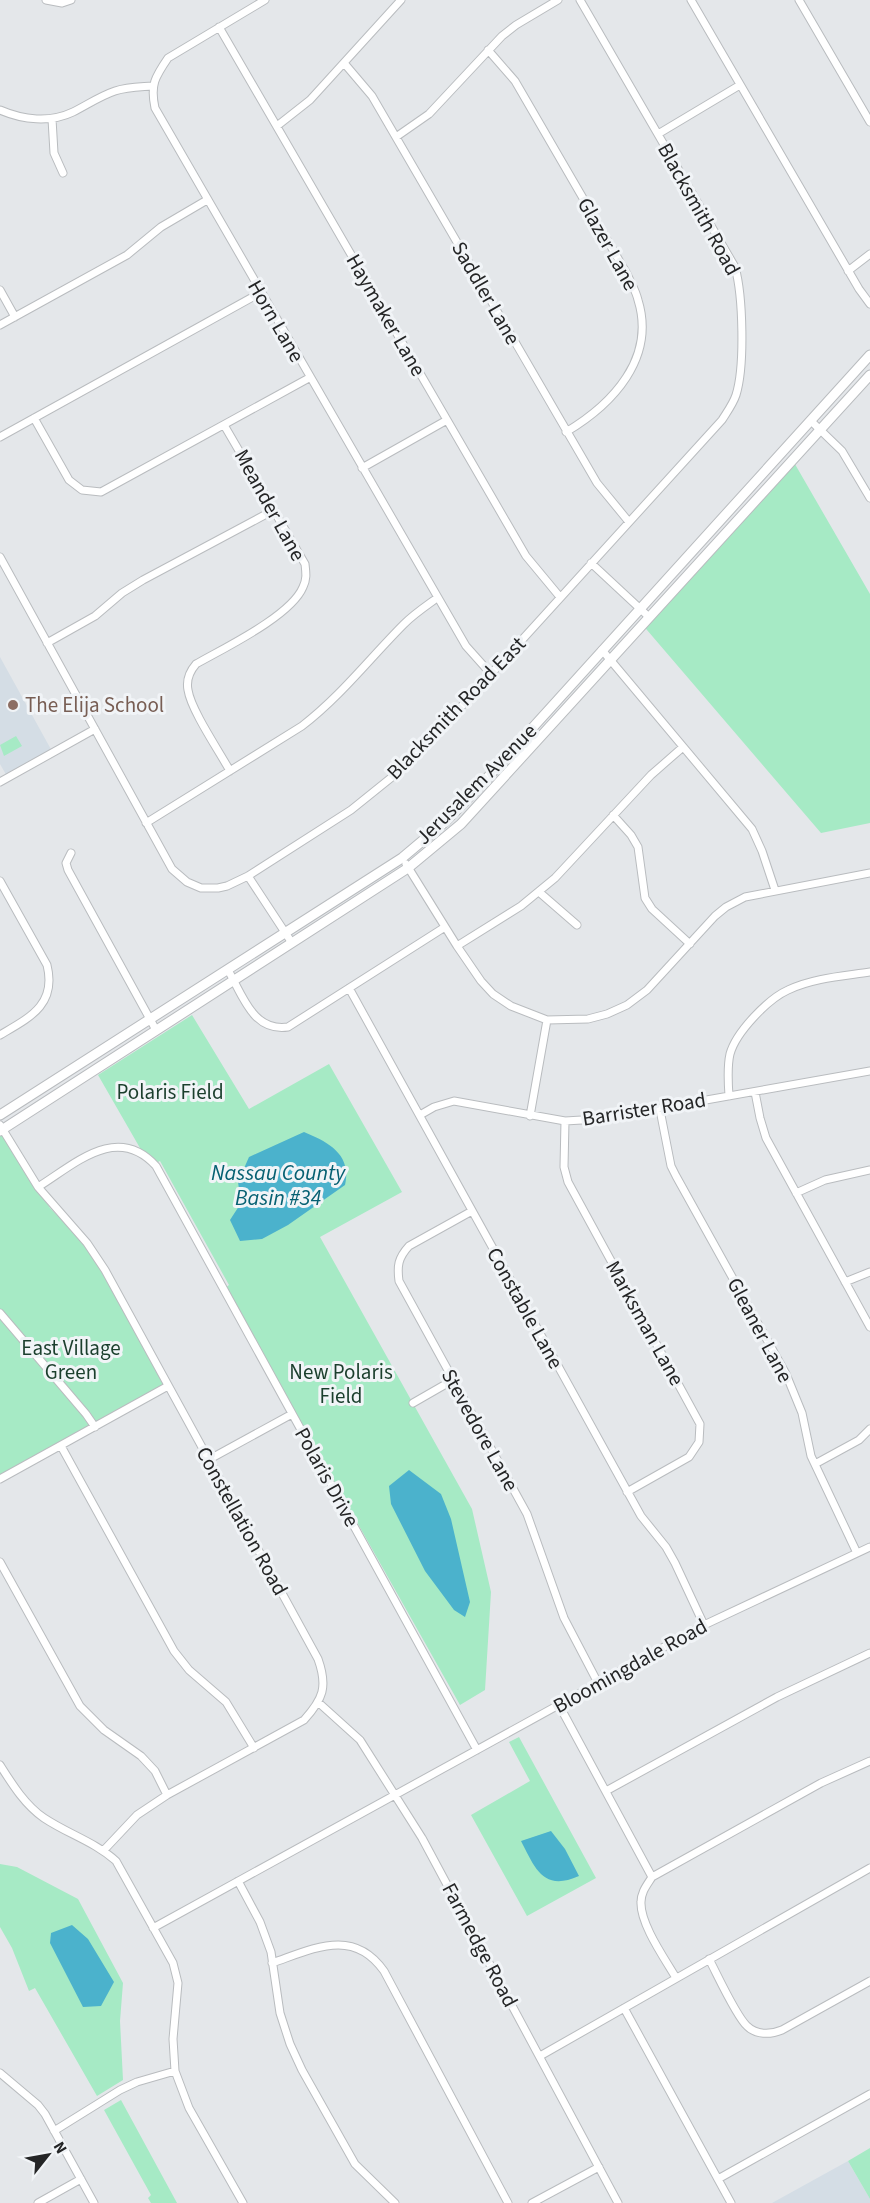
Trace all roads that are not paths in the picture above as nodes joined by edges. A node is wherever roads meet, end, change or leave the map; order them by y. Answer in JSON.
{"nodes":[{"id":1,"x":46,"y":0,"type":"edge"},
{"id":2,"x":71,"y":0,"type":"edge"},
{"id":3,"x":265,"y":0,"type":"edge"},
{"id":4,"x":401,"y":0,"type":"edge"},
{"id":5,"x":558,"y":0,"type":"edge"},
{"id":6,"x":580,"y":0,"type":"edge"},
{"id":7,"x":691,"y":0,"type":"edge"},
{"id":8,"x":799,"y":0,"type":"edge"},
{"id":9,"x":219,"y":27,"type":"junction"},
{"id":10,"x":488,"y":50,"type":"junction"},
{"id":11,"x":344,"y":63,"type":"junction"},
{"id":12,"x":740,"y":85,"type":"junction"},
{"id":13,"x":152,"y":86,"type":"junction"},
{"id":14,"x":0,"y":110,"type":"edge"},
{"id":15,"x":52,"y":119,"type":"junction"},
{"id":16,"x":870,"y":122,"type":"edge"},
{"id":17,"x":277,"y":126,"type":"junction"},
{"id":18,"x":658,"y":134,"type":"junction"},
{"id":19,"x":396,"y":137,"type":"junction"},
{"id":20,"x":63,"y":172,"type":"dead end"},
{"id":21,"x":207,"y":200,"type":"junction"},
{"id":22,"x":870,"y":254,"type":"edge"},
{"id":23,"x":848,"y":271,"type":"junction"},
{"id":24,"x":0,"y":290,"type":"edge"},
{"id":25,"x":260,"y":293,"type":"junction"},
{"id":26,"x":870,"y":304,"type":"edge"},
{"id":27,"x":15,"y":317,"type":"junction"},
{"id":28,"x":0,"y":326,"type":"edge"},
{"id":29,"x":870,"y":355,"type":"edge"},
{"id":30,"x":870,"y":375,"type":"edge"},
{"id":31,"x":309,"y":378,"type":"junction"},
{"id":32,"x":34,"y":418,"type":"junction"},
{"id":33,"x":447,"y":420,"type":"junction"},
{"id":34,"x":811,"y":421,"type":"junction"},
{"id":35,"x":224,"y":424,"type":"junction"},
{"id":36,"x":821,"y":429,"type":"junction"},
{"id":37,"x":566,"y":432,"type":"junction"},
{"id":38,"x":0,"y":437,"type":"edge"},
{"id":39,"x":362,"y":468,"type":"junction"},
{"id":40,"x":870,"y":498,"type":"edge"},
{"id":41,"x":274,"y":510,"type":"junction"},
{"id":42,"x":629,"y":522,"type":"junction"},
{"id":43,"x":0,"y":557,"type":"edge"},
{"id":44,"x":591,"y":563,"type":"junction"},
{"id":45,"x":560,"y":597,"type":"junction"},
{"id":46,"x":437,"y":598,"type":"junction"},
{"id":47,"x":640,"y":609,"type":"junction"},
{"id":48,"x":649,"y":617,"type":"junction"},
{"id":49,"x":47,"y":643,"type":"junction"},
{"id":50,"x":603,"y":650,"type":"junction"},
{"id":51,"x":611,"y":660,"type":"junction"},
{"id":52,"x":491,"y":674,"type":"junction"},
{"id":53,"x":95,"y":729,"type":"junction"},
{"id":54,"x":522,"y":739,"type":"junction"},
{"id":55,"x":532,"y":747,"type":"junction"},
{"id":56,"x":683,"y":747,"type":"junction"},
{"id":57,"x":230,"y":771,"type":"junction"},
{"id":58,"x":0,"y":782,"type":"edge"},
{"id":59,"x":613,"y":815,"type":"junction"},
{"id":60,"x":146,"y":823,"type":"junction"},
{"id":61,"x":71,"y":853,"type":"dead end"},
{"id":62,"x":402,"y":858,"type":"junction"},
{"id":63,"x":408,"y":868,"type":"junction"},
{"id":64,"x":870,"y":873,"type":"edge"},
{"id":65,"x":248,"y":876,"type":"junction"},
{"id":66,"x":0,"y":880,"type":"edge"},
{"id":67,"x":775,"y":890,"type":"junction"},
{"id":68,"x":539,"y":892,"type":"junction"},
{"id":69,"x":577,"y":925,"type":"dead end"},
{"id":70,"x":445,"y":927,"type":"junction"},
{"id":71,"x":285,"y":933,"type":"junction"},
{"id":72,"x":292,"y":943,"type":"junction"},
{"id":73,"x":690,"y":944,"type":"junction"},
{"id":74,"x":457,"y":946,"type":"junction"},
{"id":75,"x":228,"y":970,"type":"junction"},
{"id":76,"x":870,"y":972,"type":"edge"},
{"id":77,"x":234,"y":981,"type":"junction"},
{"id":78,"x":349,"y":988,"type":"junction"},
{"id":79,"x":150,"y":1019,"type":"junction"},
{"id":80,"x":547,"y":1020,"type":"junction"},
{"id":81,"x":156,"y":1029,"type":"junction"},
{"id":82,"x":0,"y":1035,"type":"edge"},
{"id":83,"x":870,"y":1071,"type":"edge"},
{"id":84,"x":755,"y":1092,"type":"junction"},
{"id":85,"x":729,"y":1096,"type":"junction"},
{"id":86,"x":660,"y":1110,"type":"junction"},
{"id":87,"x":0,"y":1115,"type":"edge"},
{"id":88,"x":420,"y":1115,"type":"junction"},
{"id":89,"x":530,"y":1116,"type":"junction"},
{"id":90,"x":565,"y":1121,"type":"junction"},
{"id":91,"x":1,"y":1128,"type":"edge"},
{"id":92,"x":870,"y":1170,"type":"edge"},
{"id":93,"x":38,"y":1187,"type":"junction"},
{"id":94,"x":796,"y":1192,"type":"junction"},
{"id":95,"x":472,"y":1211,"type":"junction"},
{"id":96,"x":870,"y":1272,"type":"edge"},
{"id":97,"x":845,"y":1282,"type":"junction"},
{"id":98,"x":0,"y":1313,"type":"edge"},
{"id":99,"x":870,"y":1327,"type":"edge"},
{"id":100,"x":453,"y":1380,"type":"junction"},
{"id":101,"x":168,"y":1386,"type":"junction"},
{"id":102,"x":414,"y":1403,"type":"dead end"},
{"id":103,"x":292,"y":1414,"type":"junction"},
{"id":104,"x":95,"y":1427,"type":"junction"},
{"id":105,"x":870,"y":1429,"type":"edge"},
{"id":106,"x":61,"y":1446,"type":"junction"},
{"id":107,"x":208,"y":1460,"type":"junction"},
{"id":108,"x":815,"y":1464,"type":"junction"},
{"id":109,"x":0,"y":1479,"type":"edge"},
{"id":110,"x":627,"y":1492,"type":"junction"},
{"id":111,"x":870,"y":1546,"type":"edge"},
{"id":112,"x":857,"y":1553,"type":"junction"},
{"id":113,"x":0,"y":1562,"type":"edge"},
{"id":114,"x":704,"y":1625,"type":"junction"},
{"id":115,"x":870,"y":1653,"type":"edge"},
{"id":116,"x":598,"y":1683,"type":"junction"},
{"id":117,"x":319,"y":1703,"type":"junction"},
{"id":118,"x":559,"y":1705,"type":"junction"},
{"id":119,"x":254,"y":1748,"type":"junction"},
{"id":120,"x":477,"y":1750,"type":"junction"},
{"id":121,"x":870,"y":1761,"type":"edge"},
{"id":122,"x":0,"y":1765,"type":"edge"},
{"id":123,"x":606,"y":1791,"type":"junction"},
{"id":124,"x":167,"y":1794,"type":"junction"},
{"id":125,"x":395,"y":1795,"type":"junction"},
{"id":126,"x":104,"y":1850,"type":"junction"},
{"id":127,"x":870,"y":1868,"type":"edge"},
{"id":128,"x":652,"y":1877,"type":"junction"},
{"id":129,"x":238,"y":1881,"type":"junction"},
{"id":130,"x":153,"y":1928,"type":"junction"},
{"id":131,"x":709,"y":1959,"type":"junction"},
{"id":132,"x":272,"y":1963,"type":"junction"},
{"id":133,"x":676,"y":1978,"type":"junction"},
{"id":134,"x":870,"y":1981,"type":"edge"},
{"id":135,"x":624,"y":2008,"type":"junction"},
{"id":136,"x":540,"y":2056,"type":"junction"},
{"id":137,"x":175,"y":2071,"type":"junction"},
{"id":138,"x":1,"y":2076,"type":"edge"},
{"id":139,"x":870,"y":2094,"type":"edge"},
{"id":140,"x":54,"y":2131,"type":"junction"},
{"id":141,"x":599,"y":2167,"type":"junction"},
{"id":142,"x":81,"y":2179,"type":"junction"},
{"id":143,"x":718,"y":2179,"type":"junction"},
{"id":144,"x":38,"y":2203,"type":"edge"},
{"id":145,"x":94,"y":2203,"type":"edge"},
{"id":146,"x":243,"y":2203,"type":"edge"},
{"id":147,"x":395,"y":2203,"type":"edge"},
{"id":148,"x":508,"y":2203,"type":"edge"},
{"id":149,"x":532,"y":2203,"type":"edge"},
{"id":150,"x":618,"y":2203,"type":"edge"},
{"id":151,"x":731,"y":2203,"type":"edge"}],
"edges":[{"from":1,"to":2,"type":"street"},
{"from":3,"to":9,"type":"street"},
{"from":4,"to":11,"type":"street"},
{"from":5,"to":10,"type":"street"},
{"from":6,"to":18,"type":"street","name":"Blacksmith Road"},
{"from":7,"to":12,"type":"street"},
{"from":8,"to":16,"type":"street"},
{"from":9,"to":13,"type":"street"},
{"from":9,"to":17,"type":"street","name":"Haymaker Lane"},
{"from":10,"to":19,"type":"street"},
{"from":10,"to":37,"type":"street","name":"Glazer Lane"},
{"from":11,"to":17,"type":"street"},
{"from":11,"to":19,"type":"street","name":"Saddler Lane"},
{"from":12,"to":18,"type":"street"},
{"from":12,"to":23,"type":"street"},
{"from":13,"to":15,"type":"street"},
{"from":13,"to":21,"type":"street","name":"Horn Lane"},
{"from":14,"to":15,"type":"street"},
{"from":15,"to":20,"type":"street"},
{"from":17,"to":33,"type":"street","name":"Haymaker Lane"},
{"from":18,"to":42,"type":"street","name":"Blacksmith Road"},
{"from":19,"to":37,"type":"street","name":"Saddler Lane"},
{"from":21,"to":25,"type":"street","name":"Horn Lane"},
{"from":21,"to":27,"type":"street"},
{"from":22,"to":23,"type":"street"},
{"from":23,"to":26,"type":"street"},
{"from":24,"to":27,"type":"street"},
{"from":25,"to":31,"type":"street","name":"Horn Lane"},
{"from":25,"to":32,"type":"street"},
{"from":27,"to":28,"type":"street"},
{"from":29,"to":34,"type":"main road","name":"Jerusalem Avenue"},
{"from":30,"to":36,"type":"main road","name":"Jerusalem Avenue"},
{"from":31,"to":35,"type":"street"},
{"from":31,"to":39,"type":"street","name":"Horn Lane"},
{"from":32,"to":35,"type":"street"},
{"from":32,"to":38,"type":"street"},
{"from":33,"to":39,"type":"street"},
{"from":33,"to":45,"type":"street","name":"Haymaker Lane"},
{"from":34,"to":36,"type":"street"},
{"from":34,"to":47,"type":"main road","name":"Jerusalem Avenue"},
{"from":35,"to":41,"type":"street","name":"Meander Lane"},
{"from":36,"to":40,"type":"street"},
{"from":36,"to":48,"type":"main road","name":"Jerusalem Avenue"},
{"from":37,"to":42,"type":"street","name":"Saddler Lane"},
{"from":39,"to":46,"type":"street","name":"Horn Lane"},
{"from":41,"to":49,"type":"street"},
{"from":41,"to":57,"type":"street","name":"Meander Lane"},
{"from":42,"to":44,"type":"street","name":"Blacksmith Road"},
{"from":43,"to":49,"type":"street"},
{"from":44,"to":45,"type":"street","name":"Blacksmith Road East"},
{"from":44,"to":47,"type":"street"},
{"from":45,"to":52,"type":"street","name":"Blacksmith Road East"},
{"from":46,"to":52,"type":"street","name":"Horn Lane"},
{"from":46,"to":57,"type":"street"},
{"from":47,"to":48,"type":"street"},
{"from":47,"to":50,"type":"main road","name":"Jerusalem Avenue"},
{"from":48,"to":51,"type":"main road","name":"Jerusalem Avenue"},
{"from":49,"to":53,"type":"street"},
{"from":50,"to":51,"type":"street"},
{"from":50,"to":54,"type":"main road","name":"Jerusalem Avenue"},
{"from":51,"to":55,"type":"main road","name":"Jerusalem Avenue"},
{"from":51,"to":56,"type":"street"},
{"from":52,"to":65,"type":"street","name":"Blacksmith Road East"},
{"from":53,"to":58,"type":"street"},
{"from":53,"to":60,"type":"street"},
{"from":54,"to":55,"type":"main road"},
{"from":54,"to":62,"type":"main road","name":"Jerusalem Avenue"},
{"from":55,"to":63,"type":"main road","name":"Jerusalem Avenue"},
{"from":56,"to":59,"type":"street"},
{"from":56,"to":67,"type":"street"},
{"from":57,"to":60,"type":"street"},
{"from":59,"to":68,"type":"street"},
{"from":59,"to":73,"type":"street"},
{"from":60,"to":65,"type":"street"},
{"from":61,"to":79,"type":"street"},
{"from":62,"to":63,"type":"street"},
{"from":62,"to":71,"type":"main road","name":"Jerusalem Avenue"},
{"from":63,"to":70,"type":"street"},
{"from":63,"to":72,"type":"main road","name":"Jerusalem Avenue"},
{"from":64,"to":67,"type":"street"},
{"from":65,"to":71,"type":"street"},
{"from":66,"to":82,"type":"street"},
{"from":67,"to":73,"type":"street"},
{"from":68,"to":69,"type":"street"},
{"from":68,"to":74,"type":"street"},
{"from":70,"to":74,"type":"street"},
{"from":70,"to":78,"type":"street"},
{"from":71,"to":72,"type":"street"},
{"from":71,"to":75,"type":"main road","name":"Jerusalem Avenue"},
{"from":72,"to":77,"type":"main road","name":"Jerusalem Avenue"},
{"from":73,"to":80,"type":"street"},
{"from":74,"to":80,"type":"street"},
{"from":75,"to":77,"type":"street"},
{"from":75,"to":79,"type":"main road","name":"Jerusalem Avenue"},
{"from":76,"to":85,"type":"street"},
{"from":77,"to":78,"type":"street"},
{"from":77,"to":81,"type":"main road","name":"Jerusalem Avenue"},
{"from":78,"to":88,"type":"street","name":"Constable Lane"},
{"from":79,"to":81,"type":"street"},
{"from":79,"to":87,"type":"main road","name":"Jerusalem Avenue"},
{"from":80,"to":89,"type":"street"},
{"from":81,"to":91,"type":"main road","name":"Jerusalem Avenue"},
{"from":83,"to":84,"type":"street","name":"Barrister Road"},
{"from":84,"to":85,"type":"street","name":"Barrister Road"},
{"from":84,"to":94,"type":"street"},
{"from":85,"to":86,"type":"street","name":"Barrister Road"},
{"from":86,"to":90,"type":"street","name":"Barrister Road"},
{"from":86,"to":108,"type":"street","name":"Gleaner Lane"},
{"from":88,"to":89,"type":"street","name":"Barrister Road"},
{"from":88,"to":95,"type":"street","name":"Constable Lane"},
{"from":89,"to":90,"type":"street","name":"Barrister Road"},
{"from":90,"to":110,"type":"street","name":"Marksman Lane"},
{"from":91,"to":93,"type":"street","name":"Constellation Road"},
{"from":92,"to":94,"type":"street"},
{"from":93,"to":101,"type":"street","name":"Constellation Road"},
{"from":93,"to":103,"type":"street","name":"Polaris Drive"},
{"from":94,"to":97,"type":"street"},
{"from":95,"to":100,"type":"street","name":"Stevedore Lane"},
{"from":95,"to":110,"type":"street","name":"Constable Lane"},
{"from":96,"to":97,"type":"street"},
{"from":97,"to":99,"type":"street"},
{"from":98,"to":104,"type":"street"},
{"from":100,"to":102,"type":"street"},
{"from":100,"to":116,"type":"street","name":"Stevedore Lane"},
{"from":101,"to":104,"type":"street"},
{"from":101,"to":107,"type":"street","name":"Constellation Road"},
{"from":103,"to":107,"type":"street"},
{"from":103,"to":120,"type":"street","name":"Polaris Drive"},
{"from":104,"to":106,"type":"street"},
{"from":105,"to":108,"type":"street"},
{"from":106,"to":109,"type":"street"},
{"from":106,"to":119,"type":"street"},
{"from":107,"to":117,"type":"street","name":"Constellation Road"},
{"from":108,"to":112,"type":"street","name":"Gleaner Lane"},
{"from":110,"to":114,"type":"street","name":"Constable Lane"},
{"from":111,"to":112,"type":"street","name":"Bloomingdale Road"},
{"from":112,"to":114,"type":"street","name":"Bloomingdale Road"},
{"from":113,"to":124,"type":"street"},
{"from":114,"to":116,"type":"street","name":"Bloomingdale Road"},
{"from":115,"to":123,"type":"street"},
{"from":116,"to":118,"type":"street","name":"Bloomingdale Road"},
{"from":117,"to":119,"type":"street"},
{"from":117,"to":125,"type":"street","name":"Farmedge Road"},
{"from":118,"to":120,"type":"street","name":"Bloomingdale Road"},
{"from":118,"to":123,"type":"street"},
{"from":119,"to":124,"type":"street"},
{"from":120,"to":125,"type":"street","name":"Bloomingdale Road"},
{"from":121,"to":128,"type":"street"},
{"from":122,"to":126,"type":"street"},
{"from":123,"to":128,"type":"street"},
{"from":124,"to":126,"type":"street"},
{"from":125,"to":129,"type":"street","name":"Bloomingdale Road"},
{"from":125,"to":136,"type":"street","name":"Farmedge Road"},
{"from":126,"to":130,"type":"street"},
{"from":127,"to":131,"type":"street"},
{"from":128,"to":133,"type":"street"},
{"from":129,"to":130,"type":"street","name":"Bloomingdale Road"},
{"from":129,"to":132,"type":"street"},
{"from":130,"to":137,"type":"street"},
{"from":131,"to":133,"type":"street"},
{"from":131,"to":134,"type":"street"},
{"from":132,"to":147,"type":"street"},
{"from":132,"to":148,"type":"street"},
{"from":133,"to":135,"type":"street"},
{"from":135,"to":136,"type":"street"},
{"from":135,"to":143,"type":"street"},
{"from":136,"to":141,"type":"street","name":"Farmedge Road"},
{"from":137,"to":140,"type":"street"},
{"from":137,"to":146,"type":"street"},
{"from":138,"to":140,"type":"street"},
{"from":139,"to":143,"type":"street"},
{"from":140,"to":142,"type":"street"},
{"from":141,"to":149,"type":"street"},
{"from":141,"to":150,"type":"street","name":"Farmedge Road"},
{"from":142,"to":144,"type":"street"},
{"from":142,"to":145,"type":"street"},
{"from":143,"to":151,"type":"street"}]}
